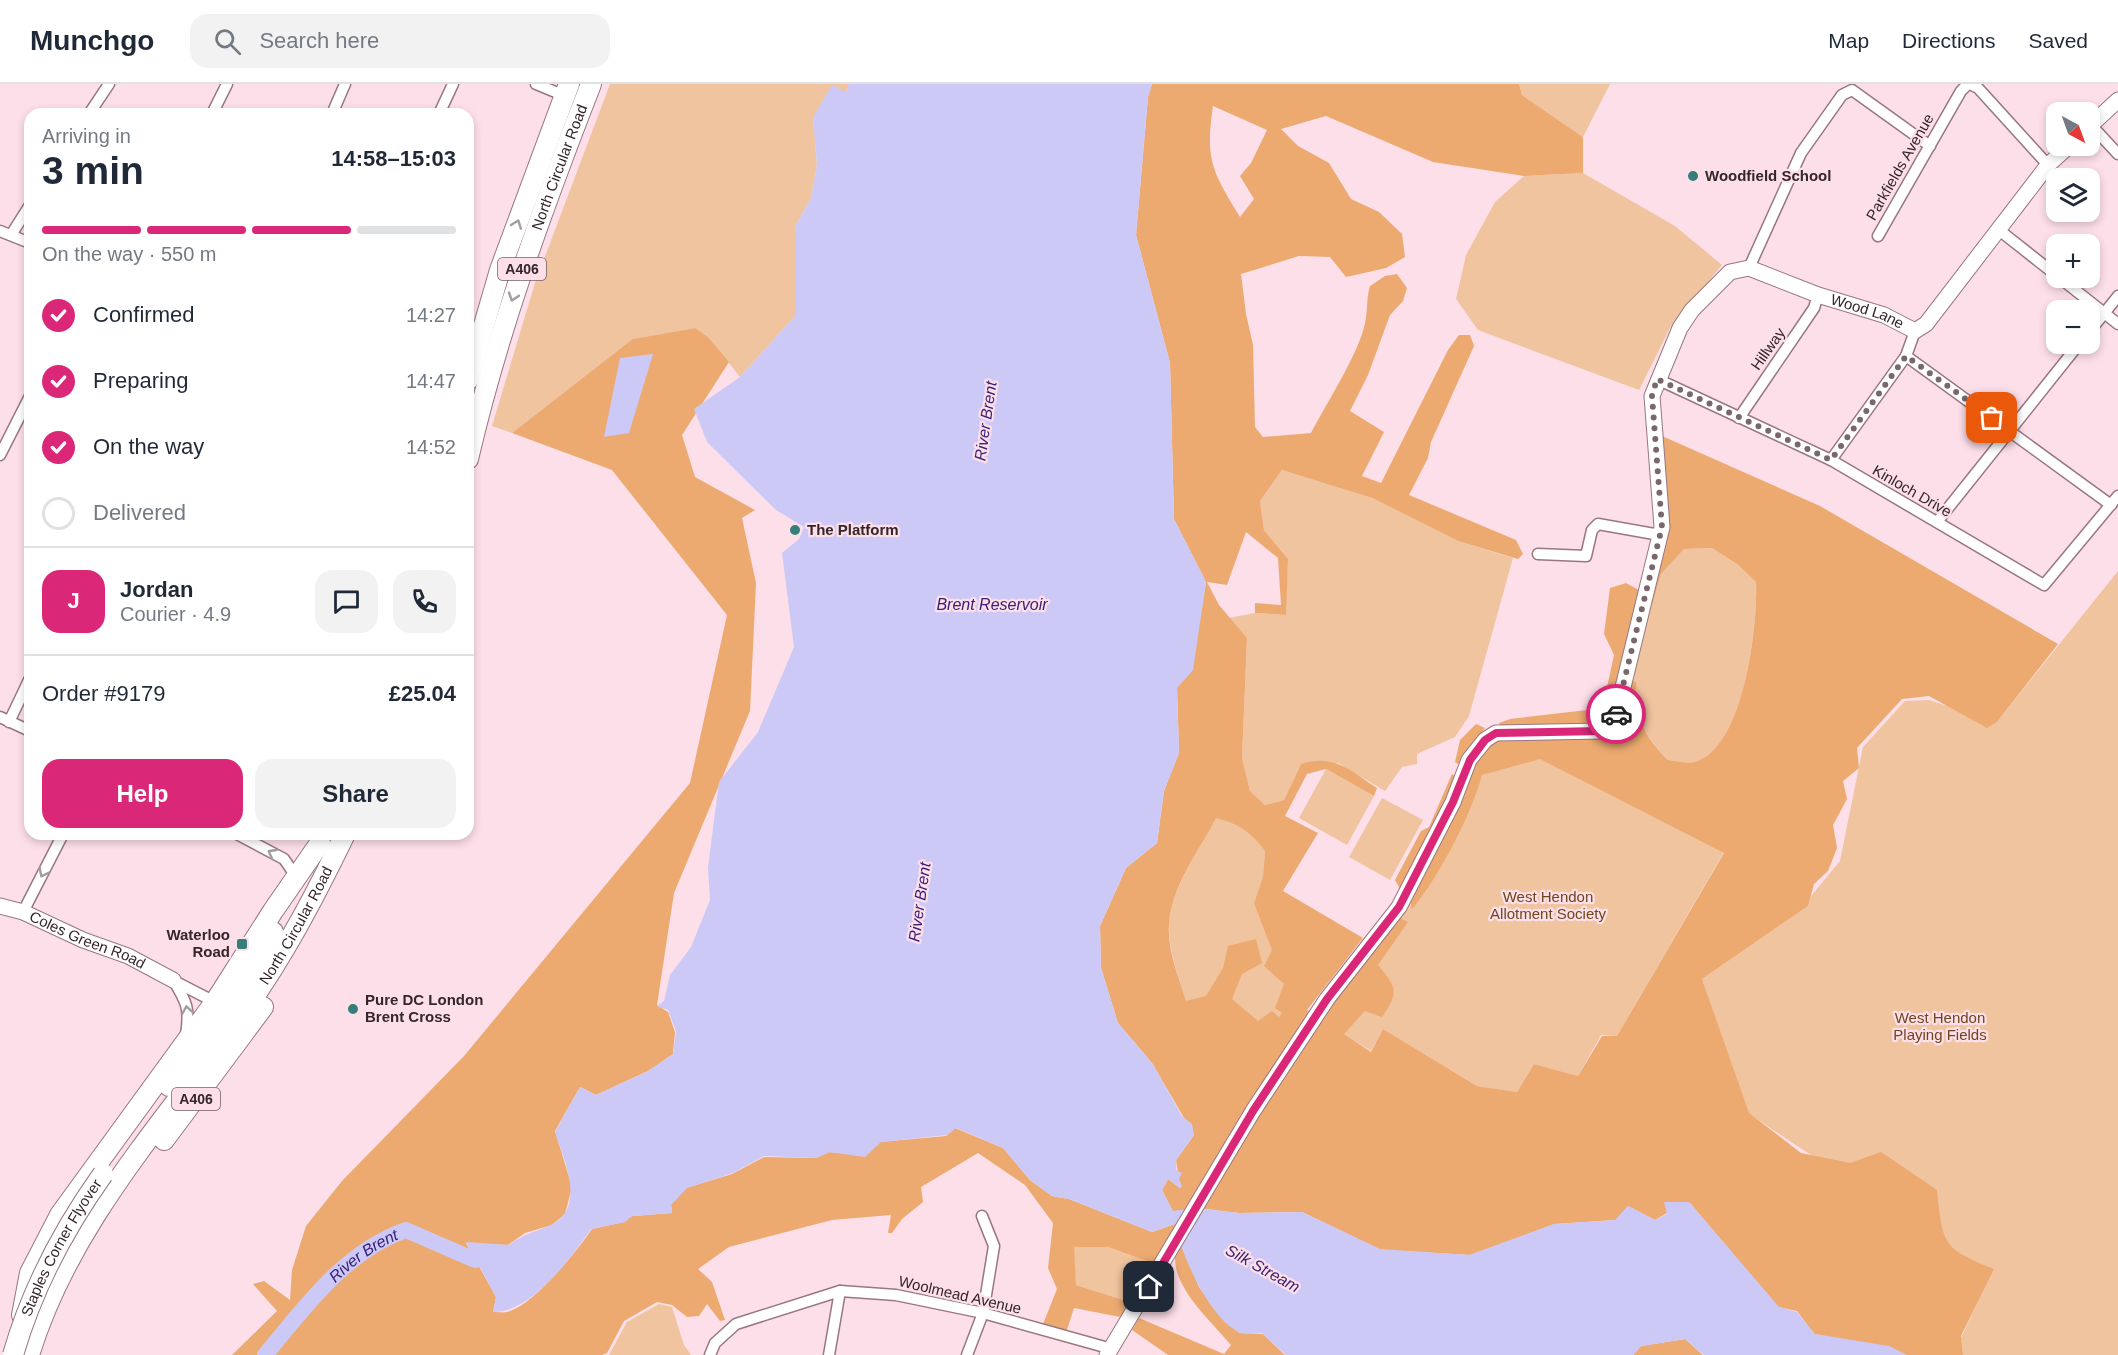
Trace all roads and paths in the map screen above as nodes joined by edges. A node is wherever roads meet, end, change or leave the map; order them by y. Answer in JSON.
{"nodes":[{"id":1,"x":109,"y":84,"type":"edge"},
{"id":2,"x":227,"y":84,"type":"edge"},
{"id":3,"x":345,"y":84,"type":"edge"},
{"id":4,"x":453,"y":84,"type":"edge"},
{"id":5,"x":536,"y":84,"type":"edge"},
{"id":6,"x":591,"y":84,"type":"edge"},
{"id":7,"x":1969,"y":84,"type":"edge"},
{"id":8,"x":567,"y":90,"type":"edge"},
{"id":9,"x":2118,"y":100,"type":"edge"},
{"id":10,"x":93,"y":108,"type":"edge"},
{"id":11,"x":215,"y":108,"type":"edge"},
{"id":12,"x":335,"y":108,"type":"edge"},
{"id":13,"x":442,"y":108,"type":"edge"},
{"id":14,"x":2100,"y":117,"type":"edge"},
{"id":15,"x":2100,"y":136,"type":"edge"},
{"id":16,"x":1930,"y":146,"type":"junction"},
{"id":17,"x":2118,"y":154,"type":"edge"},
{"id":18,"x":2058,"y":156,"type":"edge"},
{"id":19,"x":2048,"y":165,"type":"junction"},
{"id":20,"x":24,"y":214,"type":"edge"},
{"id":21,"x":1999,"y":230,"type":"junction"},
{"id":22,"x":0,"y":231,"type":"edge"},
{"id":23,"x":11,"y":235,"type":"junction"},
{"id":24,"x":1878,"y":236,"type":"dead end"},
{"id":25,"x":24,"y":240,"type":"edge"},
{"id":26,"x":2046,"y":267,"type":"edge"},
{"id":27,"x":1749,"y":268,"type":"junction"},
{"id":28,"x":2073,"y":288,"type":"edge"},
{"id":29,"x":1818,"y":295,"type":"junction"},
{"id":30,"x":2118,"y":296,"type":"edge"},
{"id":31,"x":2104,"y":313,"type":"junction"},
{"id":32,"x":2100,"y":318,"type":"edge"},
{"id":33,"x":2118,"y":324,"type":"edge"},
{"id":34,"x":1915,"y":331,"type":"junction"},
{"id":35,"x":2071,"y":354,"type":"edge"},
{"id":36,"x":1906,"y":356,"type":"junction"},
{"id":37,"x":474,"y":360,"type":"edge"},
{"id":38,"x":1657,"y":379,"type":"junction"},
{"id":39,"x":24,"y":408,"type":"edge"},
{"id":40,"x":1739,"y":418,"type":"junction"},
{"id":41,"x":2009,"y":431,"type":"junction"},
{"id":42,"x":474,"y":436,"type":"edge"},
{"id":43,"x":0,"y":455,"type":"edge"},
{"id":44,"x":1831,"y":460,"type":"junction"},
{"id":45,"x":2114,"y":500,"type":"edge"},
{"id":46,"x":1936,"y":522,"type":"junction"},
{"id":47,"x":1660,"y":535,"type":"junction"},
{"id":48,"x":1538,"y":554,"type":"dead end"},
{"id":49,"x":24,"y":688,"type":"edge"},
{"id":50,"x":5,"y":720,"type":"edge"},
{"id":51,"x":24,"y":728,"type":"edge"},
{"id":52,"x":60,"y":840,"type":"edge"},
{"id":53,"x":248,"y":840,"type":"edge"},
{"id":54,"x":321,"y":840,"type":"edge"},
{"id":55,"x":321,"y":840,"type":"edge"},
{"id":56,"x":342,"y":840,"type":"edge"},
{"id":57,"x":322,"y":881,"type":"junction"},
{"id":58,"x":292,"y":883,"type":"junction"},
{"id":59,"x":0,"y":906,"type":"edge"},
{"id":60,"x":23,"y":912,"type":"junction"},
{"id":61,"x":173,"y":980,"type":"junction"},
{"id":62,"x":230,"y":1006,"type":"junction"},
{"id":63,"x":184,"y":1043,"type":"junction"},
{"id":64,"x":109,"y":1178,"type":"junction"},
{"id":65,"x":982,"y":1216,"type":"dead end"},
{"id":66,"x":840,"y":1291,"type":"junction"},
{"id":67,"x":983,"y":1313,"type":"junction"},
{"id":68,"x":1110,"y":1352,"type":"edge"},
{"id":69,"x":12,"y":1355,"type":"edge"},
{"id":70,"x":30,"y":1355,"type":"edge"},
{"id":71,"x":710,"y":1355,"type":"edge"},
{"id":72,"x":829,"y":1355,"type":"edge"},
{"id":73,"x":967,"y":1355,"type":"edge"}],
"edges":[{"from":1,"to":10,"type":"street"},
{"from":2,"to":11,"type":"street"},
{"from":3,"to":12,"type":"street"},
{"from":4,"to":13,"type":"street"},
{"from":5,"to":8,"type":"street"},
{"from":6,"to":42,"type":"highway","name":"North Circular Road","number":"A406","one_way":true},
{"from":7,"to":16,"type":"street","name":"Parkfields Avenue"},
{"from":7,"to":19,"type":"street","name":"Parkfields Avenue"},
{"from":37,"to":8,"type":"highway","name":"North Circular Road","number":"A406","one_way":true},
{"from":9,"to":14,"type":"street"},
{"from":15,"to":17,"type":"street"},
{"from":16,"to":24,"type":"street","name":"Parkfields Avenue"},
{"from":16,"to":27,"type":"street"},
{"from":18,"to":19,"type":"street","name":"Wood Lane"},
{"from":19,"to":21,"type":"street","name":"Wood Lane"},
{"from":20,"to":23,"type":"street"},
{"from":21,"to":26,"type":"street"},
{"from":21,"to":34,"type":"street","name":"Wood Lane"},
{"from":22,"to":23,"type":"street"},
{"from":23,"to":25,"type":"street"},
{"from":27,"to":29,"type":"street","name":"Wood Lane"},
{"from":27,"to":38,"type":"street"},
{"from":28,"to":31,"type":"street"},
{"from":29,"to":34,"type":"street","name":"Wood Lane"},
{"from":29,"to":40,"type":"street","name":"Hillway"},
{"from":30,"to":31,"type":"street"},
{"from":31,"to":32,"type":"street"},
{"from":31,"to":33,"type":"street"},
{"from":34,"to":36,"type":"street"},
{"from":35,"to":41,"type":"street"},
{"from":36,"to":41,"type":"street"},
{"from":36,"to":44,"type":"street"},
{"from":38,"to":40,"type":"street","name":"Kinloch Drive"},
{"from":38,"to":47,"type":"street"},
{"from":39,"to":43,"type":"street"},
{"from":40,"to":44,"type":"street","name":"Kinloch Drive"},
{"from":41,"to":45,"type":"street"},
{"from":41,"to":46,"type":"street"},
{"from":44,"to":46,"type":"street","name":"Kinloch Drive"},
{"from":45,"to":46,"type":"street","name":"Kinloch Drive"},
{"from":47,"to":48,"type":"street"},
{"from":47,"to":68,"type":"street"},
{"from":49,"to":50,"type":"street"},
{"from":50,"to":51,"type":"street"},
{"from":52,"to":60,"type":"street","one_way":true},
{"from":58,"to":53,"type":"street","one_way":true},
{"from":54,"to":58,"type":"highway","number":"A406"},
{"from":55,"to":62,"type":"highway","name":"North Circular Road","number":"A406"},
{"from":56,"to":57,"type":"highway","name":"North Circular Road","number":"A406"},
{"from":57,"to":62,"type":"highway","name":"North Circular Road","number":"A406"},
{"from":57,"to":70,"type":"highway","number":"A406"},
{"from":58,"to":62,"type":"highway","number":"A406"},
{"from":59,"to":60,"type":"street","name":"Coles Green Road"},
{"from":60,"to":61,"type":"street","name":"Coles Green Road"},
{"from":61,"to":62,"type":"street","name":"Coles Green Road"},
{"from":63,"to":61,"type":"street","one_way":true},
{"from":62,"to":63,"type":"highway","number":"A406"},
{"from":62,"to":64,"type":"highway","name":"Staples Corner Flyover","number":"A406"},
{"from":63,"to":69,"type":"highway","number":"A406"},
{"from":64,"to":69,"type":"highway","name":"Staples Corner Flyover","number":"A406","bridge":true},
{"from":64,"to":70,"type":"highway","name":"Staples Corner Flyover","number":"A406"},
{"from":65,"to":67,"type":"street"},
{"from":66,"to":67,"type":"street","name":"Woolmead Avenue"},
{"from":66,"to":71,"type":"street","name":"Woolmead Avenue"},
{"from":66,"to":72,"type":"street"},
{"from":67,"to":68,"type":"street","name":"Woolmead Avenue"},
{"from":67,"to":73,"type":"street"}]}
